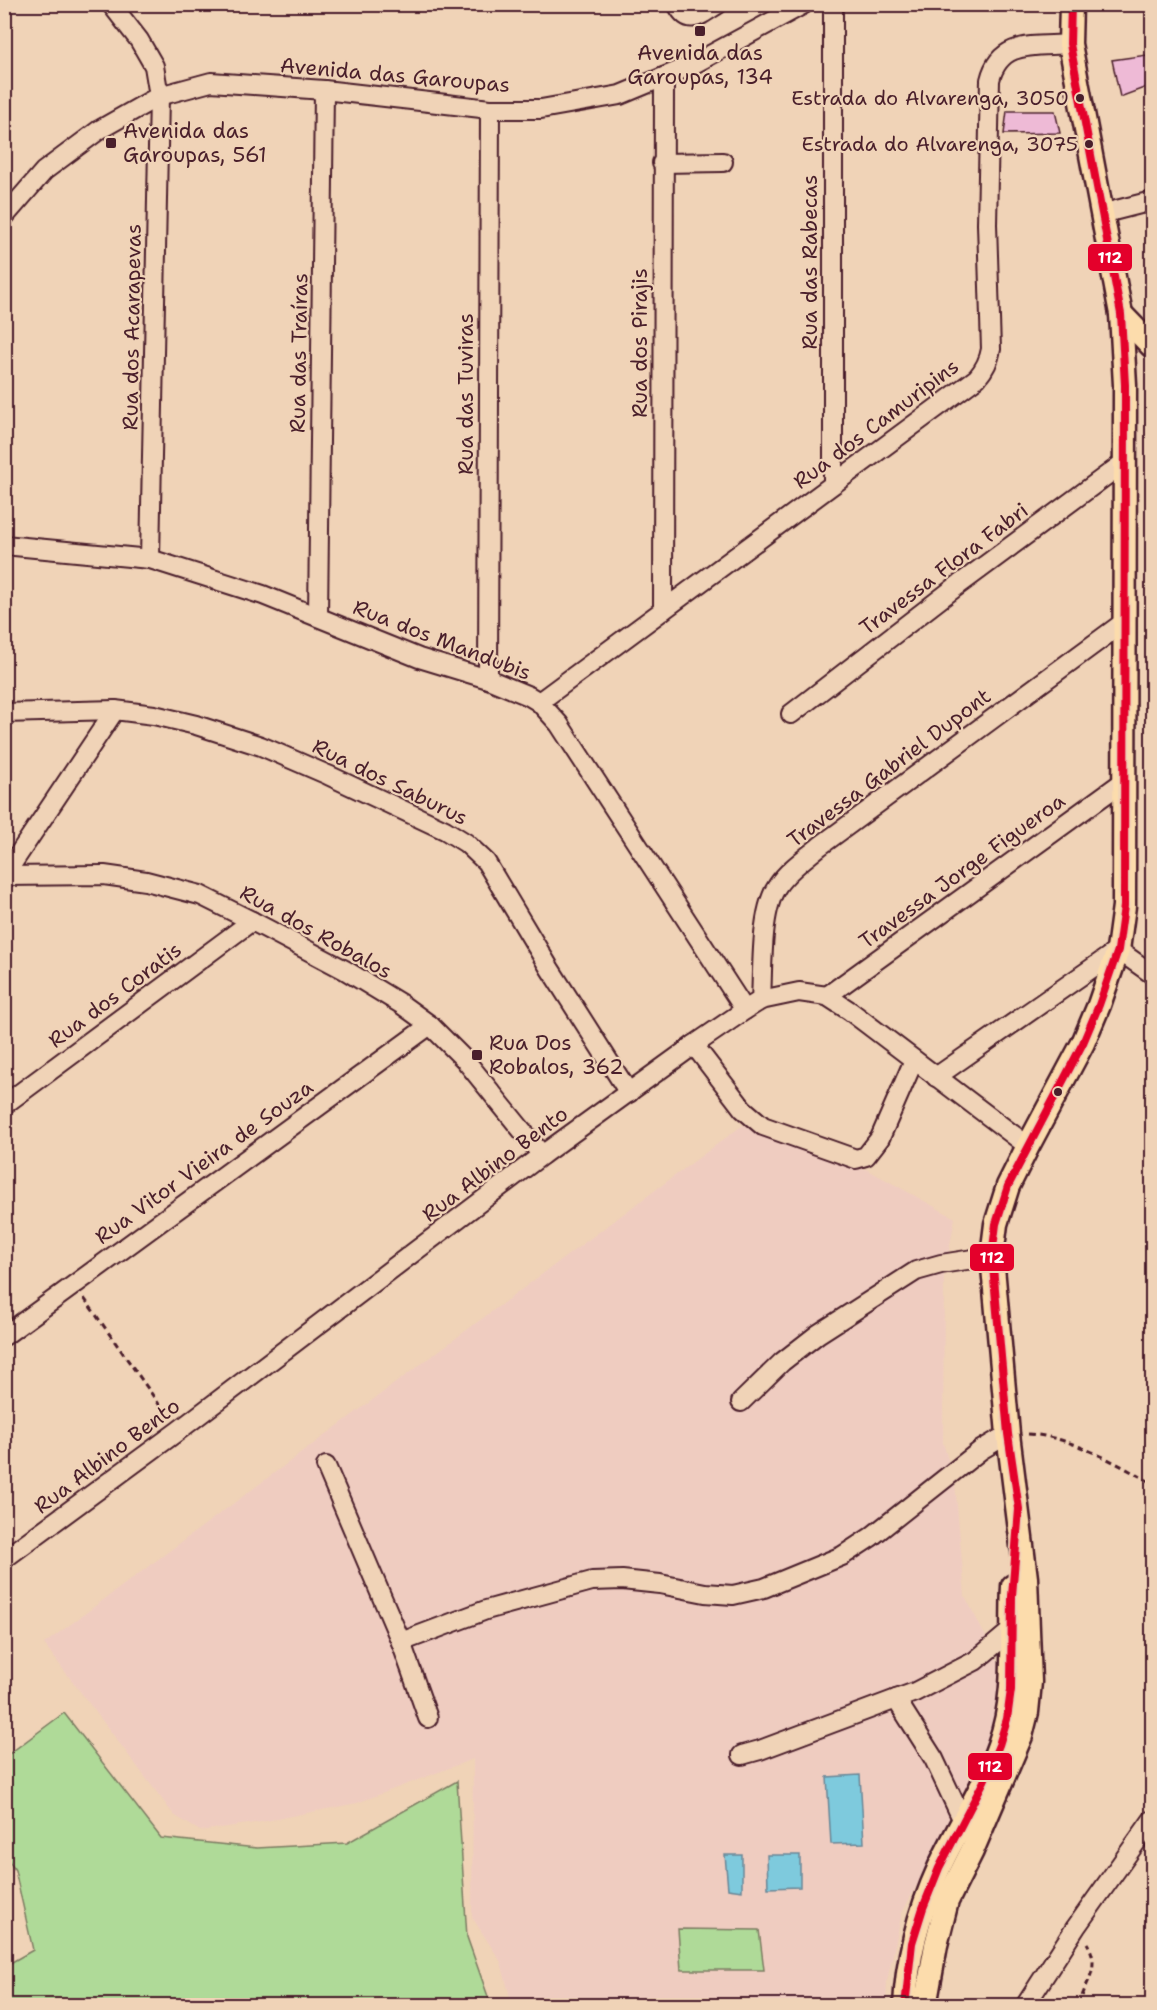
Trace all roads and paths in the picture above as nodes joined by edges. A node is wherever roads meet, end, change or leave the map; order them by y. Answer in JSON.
{"nodes":[{"id":1,"x":111,"y":4,"type":"edge"},
{"id":2,"x":677,"y":4,"type":"edge"},
{"id":3,"x":718,"y":4,"type":"edge"},
{"id":4,"x":833,"y":4,"type":"edge"},
{"id":5,"x":1071,"y":4,"type":"edge"},
{"id":6,"x":798,"y":6,"type":"edge"},
{"id":7,"x":1070,"y":44,"type":"junction"},
{"id":8,"x":663,"y":77,"type":"junction"},
{"id":9,"x":324,"y":90,"type":"junction"},
{"id":10,"x":159,"y":96,"type":"junction"},
{"id":11,"x":490,"y":110,"type":"junction"},
{"id":12,"x":723,"y":162,"type":"dead end"},
{"id":13,"x":662,"y":163,"type":"junction"},
{"id":14,"x":1152,"y":201,"type":"edge"},
{"id":15,"x":1101,"y":214,"type":"junction"},
{"id":16,"x":4,"y":217,"type":"edge"},
{"id":17,"x":1121,"y":314,"type":"junction"},
{"id":18,"x":1152,"y":345,"type":"edge"},
{"id":19,"x":1126,"y":461,"type":"junction"},
{"id":20,"x":833,"y":484,"type":"junction"},
{"id":21,"x":4,"y":545,"type":"edge"},
{"id":22,"x":150,"y":559,"type":"junction"},
{"id":23,"x":663,"y":610,"type":"junction"},
{"id":24,"x":318,"y":617,"type":"junction"},
{"id":25,"x":1124,"y":622,"type":"junction"},
{"id":26,"x":488,"y":680,"type":"junction"},
{"id":27,"x":538,"y":702,"type":"junction"},
{"id":28,"x":115,"y":710,"type":"junction"},
{"id":29,"x":4,"y":713,"type":"edge"},
{"id":30,"x":791,"y":714,"type":"dead end"},
{"id":31,"x":1124,"y":781,"type":"junction"},
{"id":32,"x":5,"y":876,"type":"edge"},
{"id":33,"x":252,"y":921,"type":"junction"},
{"id":34,"x":1118,"y":950,"type":"junction"},
{"id":35,"x":1152,"y":974,"type":"edge"},
{"id":36,"x":827,"y":996,"type":"junction"},
{"id":37,"x":761,"y":1000,"type":"junction"},
{"id":38,"x":745,"y":1010,"type":"junction"},
{"id":39,"x":430,"y":1025,"type":"junction"},
{"id":40,"x":694,"y":1045,"type":"junction"},
{"id":41,"x":914,"y":1060,"type":"junction"},
{"id":42,"x":936,"y":1077,"type":"junction"},
{"id":43,"x":628,"y":1093,"type":"junction"},
{"id":44,"x":4,"y":1105,"type":"edge"},
{"id":45,"x":1028,"y":1146,"type":"junction"},
{"id":46,"x":542,"y":1155,"type":"junction"},
{"id":47,"x":992,"y":1256,"type":"junction"},
{"id":48,"x":74,"y":1284,"type":"junction"},
{"id":49,"x":4,"y":1336,"type":"edge"},
{"id":50,"x":741,"y":1402,"type":"dead end"},
{"id":51,"x":178,"y":1431,"type":"junction"},
{"id":52,"x":1008,"y":1434,"type":"junction"},
{"id":53,"x":326,"y":1466,"type":"dead end"},
{"id":54,"x":1152,"y":1483,"type":"edge"},
{"id":55,"x":1018,"y":1509,"type":"junction"},
{"id":56,"x":4,"y":1559,"type":"edge"},
{"id":57,"x":1013,"y":1629,"type":"junction"},
{"id":58,"x":401,"y":1642,"type":"junction"},
{"id":59,"x":896,"y":1699,"type":"junction"},
{"id":60,"x":428,"y":1718,"type":"dead end"},
{"id":61,"x":742,"y":1755,"type":"dead end"},
{"id":62,"x":1152,"y":1820,"type":"edge"},
{"id":63,"x":963,"y":1821,"type":"junction"},
{"id":64,"x":1076,"y":1927,"type":"junction"},
{"id":65,"x":905,"y":2006,"type":"edge"},
{"id":66,"x":926,"y":2006,"type":"edge"},
{"id":67,"x":1024,"y":2006,"type":"edge"},
{"id":68,"x":1079,"y":2006,"type":"edge"}],
"edges":[{"from":1,"to":10,"type":"street","name":"Rua dos Acarapevas"},
{"from":2,"to":3,"type":"street"},
{"from":4,"to":20,"type":"street","name":"Rua das Rabecas"},
{"from":5,"to":7,"type":"main road"},
{"from":6,"to":8,"type":"street","name":"Avenida das Garoupas"},
{"from":7,"to":15,"type":"main road"},
{"from":7,"to":20,"type":"street","name":"Rua dos Camuripins"},
{"from":8,"to":11,"type":"street","name":"Avenida das Garoupas"},
{"from":8,"to":13,"type":"street","name":"Rua dos Pirajis"},
{"from":9,"to":10,"type":"street","name":"Avenida das Garoupas"},
{"from":9,"to":11,"type":"street","name":"Avenida das Garoupas"},
{"from":9,"to":24,"type":"street","name":"Rua das Traíras"},
{"from":10,"to":16,"type":"street","name":"Avenida das Garoupas"},
{"from":10,"to":22,"type":"street","name":"Rua dos Acarapevas"},
{"from":11,"to":26,"type":"street","name":"Rua das Tuviras"},
{"from":12,"to":13,"type":"street"},
{"from":13,"to":23,"type":"street","name":"Rua dos Pirajis"},
{"from":14,"to":15,"type":"street"},
{"from":15,"to":17,"type":"main road"},
{"from":17,"to":18,"type":"main road"},
{"from":17,"to":19,"type":"main road"},
{"from":19,"to":25,"type":"main road"},
{"from":19,"to":30,"type":"street","name":"Travessa Flora Fabri"},
{"from":20,"to":23,"type":"street","name":"Rua dos Camuripins"},
{"from":21,"to":22,"type":"street","name":"Rua dos Mandubis"},
{"from":22,"to":24,"type":"street","name":"Rua dos Mandubis"},
{"from":23,"to":27,"type":"street","name":"Rua dos Camuripins"},
{"from":24,"to":26,"type":"street","name":"Rua dos Mandubis"},
{"from":25,"to":31,"type":"main road"},
{"from":25,"to":37,"type":"street","name":"Travessa Gabriel Dupont"},
{"from":26,"to":27,"type":"street","name":"Rua dos Mandubis"},
{"from":27,"to":38,"type":"street","name":"Rua dos Mandubis"},
{"from":28,"to":29,"type":"street","name":"Rua dos Saburus"},
{"from":28,"to":32,"type":"street"},
{"from":28,"to":43,"type":"street","name":"Rua dos Saburus"},
{"from":31,"to":34,"type":"main road"},
{"from":31,"to":36,"type":"street","name":"Travessa Jorge Figueroa"},
{"from":32,"to":33,"type":"street","name":"Rua dos Robalos"},
{"from":33,"to":39,"type":"street","name":"Rua dos Robalos"},
{"from":33,"to":44,"type":"street","name":"Rua dos Coratis"},
{"from":34,"to":35,"type":"street"},
{"from":34,"to":42,"type":"street"},
{"from":34,"to":45,"type":"main road"},
{"from":36,"to":37,"type":"street","name":"Rua Albino Bento"},
{"from":36,"to":41,"type":"street","name":"Rua Albino Bento"},
{"from":37,"to":38,"type":"street","name":"Rua Albino Bento"},
{"from":38,"to":40,"type":"street","name":"Rua Albino Bento"},
{"from":39,"to":46,"type":"street","name":"Rua dos Robalos"},
{"from":39,"to":48,"type":"street","name":"Rua Vitor Vieira de Souza"},
{"from":40,"to":41,"type":"street"},
{"from":40,"to":43,"type":"street","name":"Rua Albino Bento"},
{"from":41,"to":42,"type":"street","name":"Rua Albino Bento"},
{"from":42,"to":45,"type":"street","name":"Rua Albino Bento"},
{"from":43,"to":46,"type":"street","name":"Rua Albino Bento"},
{"from":45,"to":47,"type":"main road"},
{"from":46,"to":51,"type":"street","name":"Rua Albino Bento"},
{"from":47,"to":50,"type":"street"},
{"from":47,"to":52,"type":"main road"},
{"from":48,"to":49,"type":"street","name":"Rua Vitor Vieira de Souza"},
{"from":48,"to":51,"type":"path"},
{"from":51,"to":56,"type":"street","name":"Rua Albino Bento"},
{"from":52,"to":54,"type":"path"},
{"from":52,"to":55,"type":"main road"},
{"from":52,"to":58,"type":"street"},
{"from":53,"to":58,"type":"street"},
{"from":55,"to":57,"type":"main road"},
{"from":55,"to":66,"type":"main road"},
{"from":57,"to":59,"type":"street"},
{"from":57,"to":63,"type":"main road"},
{"from":58,"to":60,"type":"street"},
{"from":59,"to":61,"type":"street"},
{"from":59,"to":63,"type":"street"},
{"from":62,"to":64,"type":"street"},
{"from":63,"to":65,"type":"main road"},
{"from":64,"to":67,"type":"street"},
{"from":64,"to":68,"type":"path"}]}
